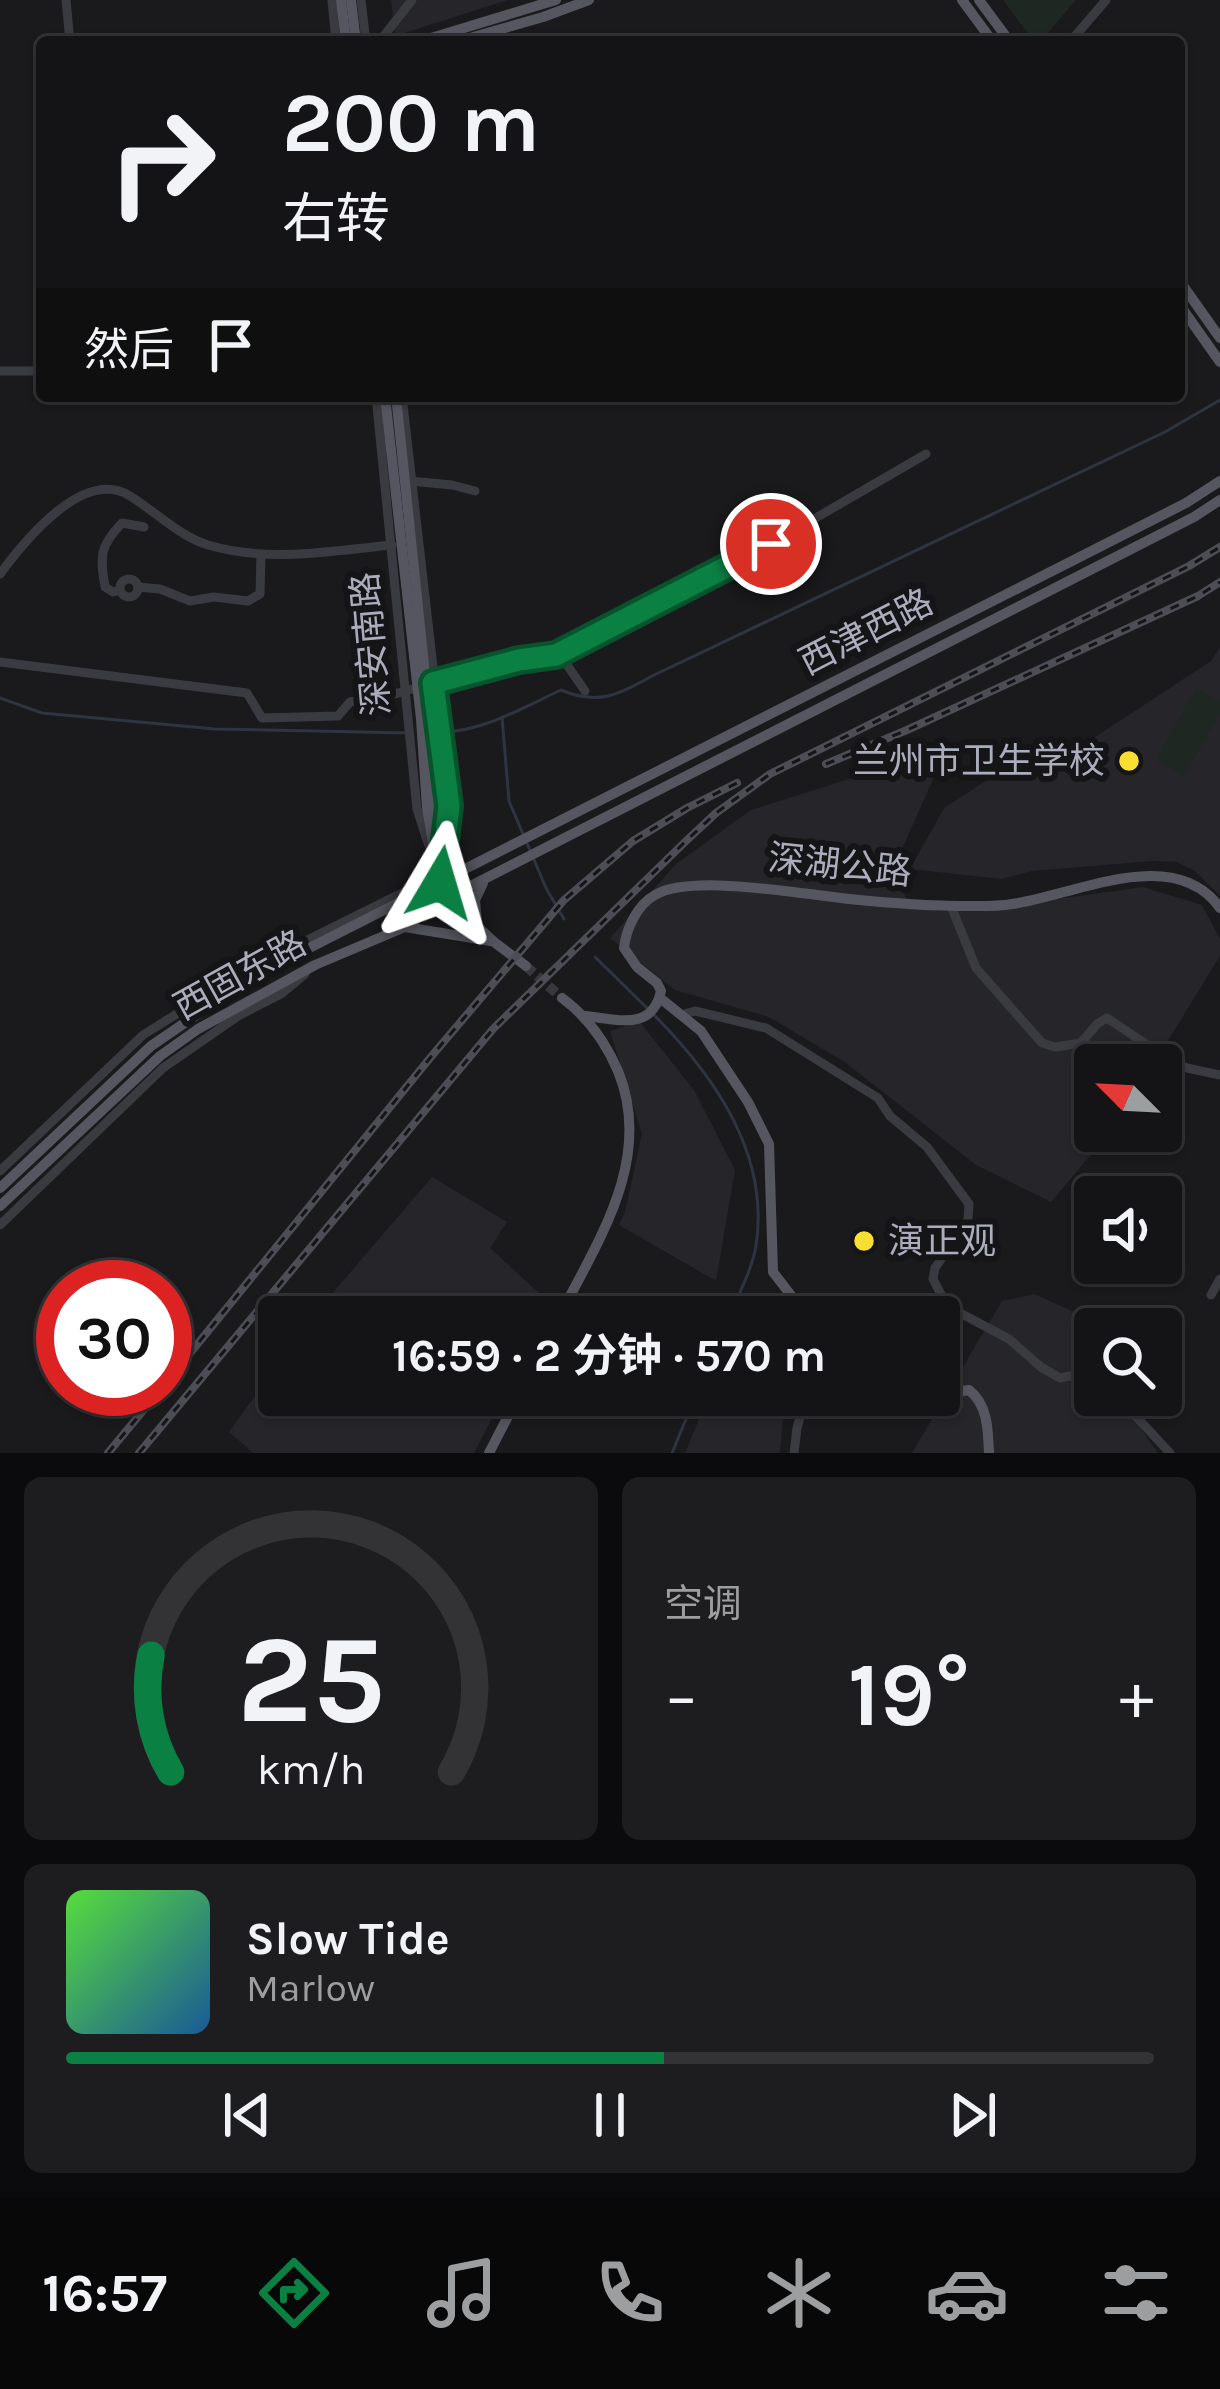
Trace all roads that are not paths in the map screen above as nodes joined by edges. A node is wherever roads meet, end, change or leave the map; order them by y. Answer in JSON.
{"nodes":[{"id":1,"x":66,"y":0,"type":"edge"},
{"id":2,"x":336,"y":0,"type":"edge"},
{"id":3,"x":351,"y":0,"type":"edge"},
{"id":4,"x":361,"y":0,"type":"edge"},
{"id":5,"x":412,"y":0,"type":"edge"},
{"id":6,"x":556,"y":0,"type":"edge"},
{"id":7,"x":590,"y":0,"type":"edge"},
{"id":8,"x":962,"y":0,"type":"edge"},
{"id":9,"x":979,"y":0,"type":"edge"},
{"id":10,"x":1106,"y":0,"type":"edge"},
{"id":11,"x":69,"y":36,"type":"edge"},
{"id":12,"x":336,"y":36,"type":"edge"},
{"id":13,"x":345,"y":36,"type":"edge"},
{"id":14,"x":355,"y":36,"type":"edge"},
{"id":15,"x":365,"y":36,"type":"edge"},
{"id":16,"x":385,"y":36,"type":"edge"},
{"id":17,"x":438,"y":36,"type":"edge"},
{"id":18,"x":477,"y":36,"type":"edge"},
{"id":19,"x":989,"y":36,"type":"edge"},
{"id":20,"x":1006,"y":36,"type":"edge"},
{"id":21,"x":1075,"y":36,"type":"edge"},
{"id":22,"x":1185,"y":290,"type":"edge"},
{"id":23,"x":1185,"y":310,"type":"edge"},
{"id":24,"x":1215,"y":339,"type":"edge"},
{"id":25,"x":1220,"y":362,"type":"edge"},
{"id":26,"x":0,"y":371,"type":"edge"},
{"id":27,"x":36,"y":371,"type":"edge"},
{"id":28,"x":380,"y":402,"type":"edge"},
{"id":29,"x":381,"y":402,"type":"edge"},
{"id":30,"x":400,"y":402,"type":"edge"},
{"id":31,"x":926,"y":454,"type":"dead end"},
{"id":32,"x":408,"y":481,"type":"junction"},
{"id":33,"x":1220,"y":481,"type":"edge"},
{"id":34,"x":475,"y":491,"type":"dead end"},
{"id":35,"x":1220,"y":500,"type":"edge"},
{"id":36,"x":144,"y":527,"type":"dead end"},
{"id":37,"x":392,"y":545,"type":"junction"},
{"id":38,"x":261,"y":554,"type":"junction"},
{"id":39,"x":0,"y":574,"type":"edge"},
{"id":40,"x":556,"y":655,"type":"junction"},
{"id":41,"x":0,"y":662,"type":"edge"},
{"id":42,"x":421,"y":686,"type":"junction"},
{"id":43,"x":585,"y":691,"type":"dead end"},
{"id":44,"x":424,"y":718,"type":"junction"},
{"id":45,"x":433,"y":808,"type":"junction"},
{"id":46,"x":538,"y":833,"type":"joint"},
{"id":47,"x":545,"y":848,"type":"joint"},
{"id":48,"x":488,"y":878,"type":"junction"},
{"id":49,"x":440,"y":883,"type":"junction"},
{"id":50,"x":447,"y":898,"type":"junction"},
{"id":51,"x":951,"y":905,"type":"junction"},
{"id":52,"x":1220,"y":908,"type":"edge"},
{"id":53,"x":478,"y":925,"type":"junction"},
{"id":54,"x":405,"y":927,"type":"junction"},
{"id":55,"x":494,"y":942,"type":"junction"},
{"id":56,"x":315,"y":965,"type":"junction"},
{"id":57,"x":526,"y":966,"type":"tunnel mouth"},
{"id":58,"x":562,"y":998,"type":"tunnel mouth"},
{"id":59,"x":658,"y":1003,"type":"junction"},
{"id":60,"x":681,"y":1015,"type":"junction"},
{"id":61,"x":585,"y":1016,"type":"junction"},
{"id":62,"x":1220,"y":1075,"type":"edge"},
{"id":63,"x":0,"y":1171,"type":"edge"},
{"id":64,"x":0,"y":1187,"type":"edge"},
{"id":65,"x":0,"y":1206,"type":"edge"},
{"id":66,"x":0,"y":1225,"type":"edge"},
{"id":67,"x":1220,"y":1279,"type":"edge"},
{"id":68,"x":1210,"y":1295,"type":"dead end"},
{"id":69,"x":570,"y":1296,"type":"edge"},
{"id":70,"x":792,"y":1296,"type":"edge"},
{"id":71,"x":1074,"y":1375,"type":"edge"},
{"id":72,"x":960,"y":1391,"type":"edge"},
{"id":73,"x":508,"y":1416,"type":"edge"},
{"id":74,"x":800,"y":1416,"type":"edge"},
{"id":75,"x":1136,"y":1416,"type":"edge"},
{"id":76,"x":489,"y":1453,"type":"edge"},
{"id":77,"x":794,"y":1453,"type":"edge"},
{"id":78,"x":989,"y":1453,"type":"edge"},
{"id":79,"x":1170,"y":1453,"type":"edge"}],
"edges":[{"from":1,"to":11,"type":"street"},
{"from":2,"to":12,"type":"street"},
{"from":2,"to":13,"type":"main road"},
{"from":3,"to":14,"type":"main road"},
{"from":4,"to":15,"type":"street"},
{"from":5,"to":16,"type":"street"},
{"from":6,"to":17,"type":"main road"},
{"from":7,"to":18,"type":"main road"},
{"from":8,"to":19,"type":"main road"},
{"from":9,"to":20,"type":"main road"},
{"from":10,"to":21,"type":"street"},
{"from":22,"to":24,"type":"main road"},
{"from":23,"to":24,"type":"main road"},
{"from":24,"to":25,"type":"main road"},
{"from":26,"to":27,"type":"street"},
{"from":28,"to":37,"type":"street","name":"深安南路"},
{"from":29,"to":42,"type":"main road","name":"深安南路"},
{"from":30,"to":32,"type":"main road","name":"深安南路"},
{"from":31,"to":40,"type":"street"},
{"from":32,"to":34,"type":"street"},
{"from":32,"to":42,"type":"main road","name":"深安南路"},
{"from":33,"to":46,"type":"main road","name":"西津西路"},
{"from":35,"to":47,"type":"main road","name":"西津西路"},
{"from":36,"to":38,"type":"street"},
{"from":37,"to":38,"type":"street"},
{"from":37,"to":42,"type":"street","name":"深安南路"},
{"from":38,"to":39,"type":"street"},
{"from":40,"to":42,"type":"street"},
{"from":40,"to":43,"type":"street"},
{"from":41,"to":42,"type":"street"},
{"from":42,"to":44,"type":"main road","name":"深安南路"},
{"from":42,"to":44,"type":"street","name":"深安南路"},
{"from":44,"to":45,"type":"main road","name":"深安南路"},
{"from":44,"to":45,"type":"street","name":"深安南路","bridge":true},
{"from":45,"to":49,"type":"main road","name":"深安南路"},
{"from":45,"to":49,"type":"street","name":"深安南路"},
{"from":46,"to":49,"type":"main road","name":"西固东路"},
{"from":47,"to":48,"type":"main road","name":"西固东路"},
{"from":48,"to":50,"type":"main road","name":"西固东路"},
{"from":48,"to":53,"type":"main road"},
{"from":49,"to":50,"type":"main road"},
{"from":49,"to":63,"type":"street"},
{"from":49,"to":64,"type":"main road","name":"西固东路"},
{"from":50,"to":53,"type":"main road"},
{"from":50,"to":54,"type":"main road","name":"西固东路"},
{"from":51,"to":52,"type":"main road","name":"深湖公路"},
{"from":51,"to":59,"type":"main road","name":"深湖公路"},
{"from":51,"to":62,"type":"street"},
{"from":53,"to":55,"type":"main road"},
{"from":54,"to":55,"type":"main road"},
{"from":54,"to":56,"type":"main road","name":"西固东路"},
{"from":55,"to":57,"type":"main road"},
{"from":56,"to":65,"type":"main road","name":"西固东路"},
{"from":56,"to":66,"type":"street"},
{"from":58,"to":61,"type":"main road"},
{"from":59,"to":60,"type":"main road"},
{"from":59,"to":61,"type":"main road"},
{"from":60,"to":70,"type":"main road"},
{"from":60,"to":71,"type":"street"},
{"from":61,"to":69,"type":"main road"},
{"from":67,"to":68,"type":"street"},
{"from":72,"to":78,"type":"main road"},
{"from":73,"to":76,"type":"main road"},
{"from":74,"to":77,"type":"street"},
{"from":75,"to":79,"type":"street"}]}
